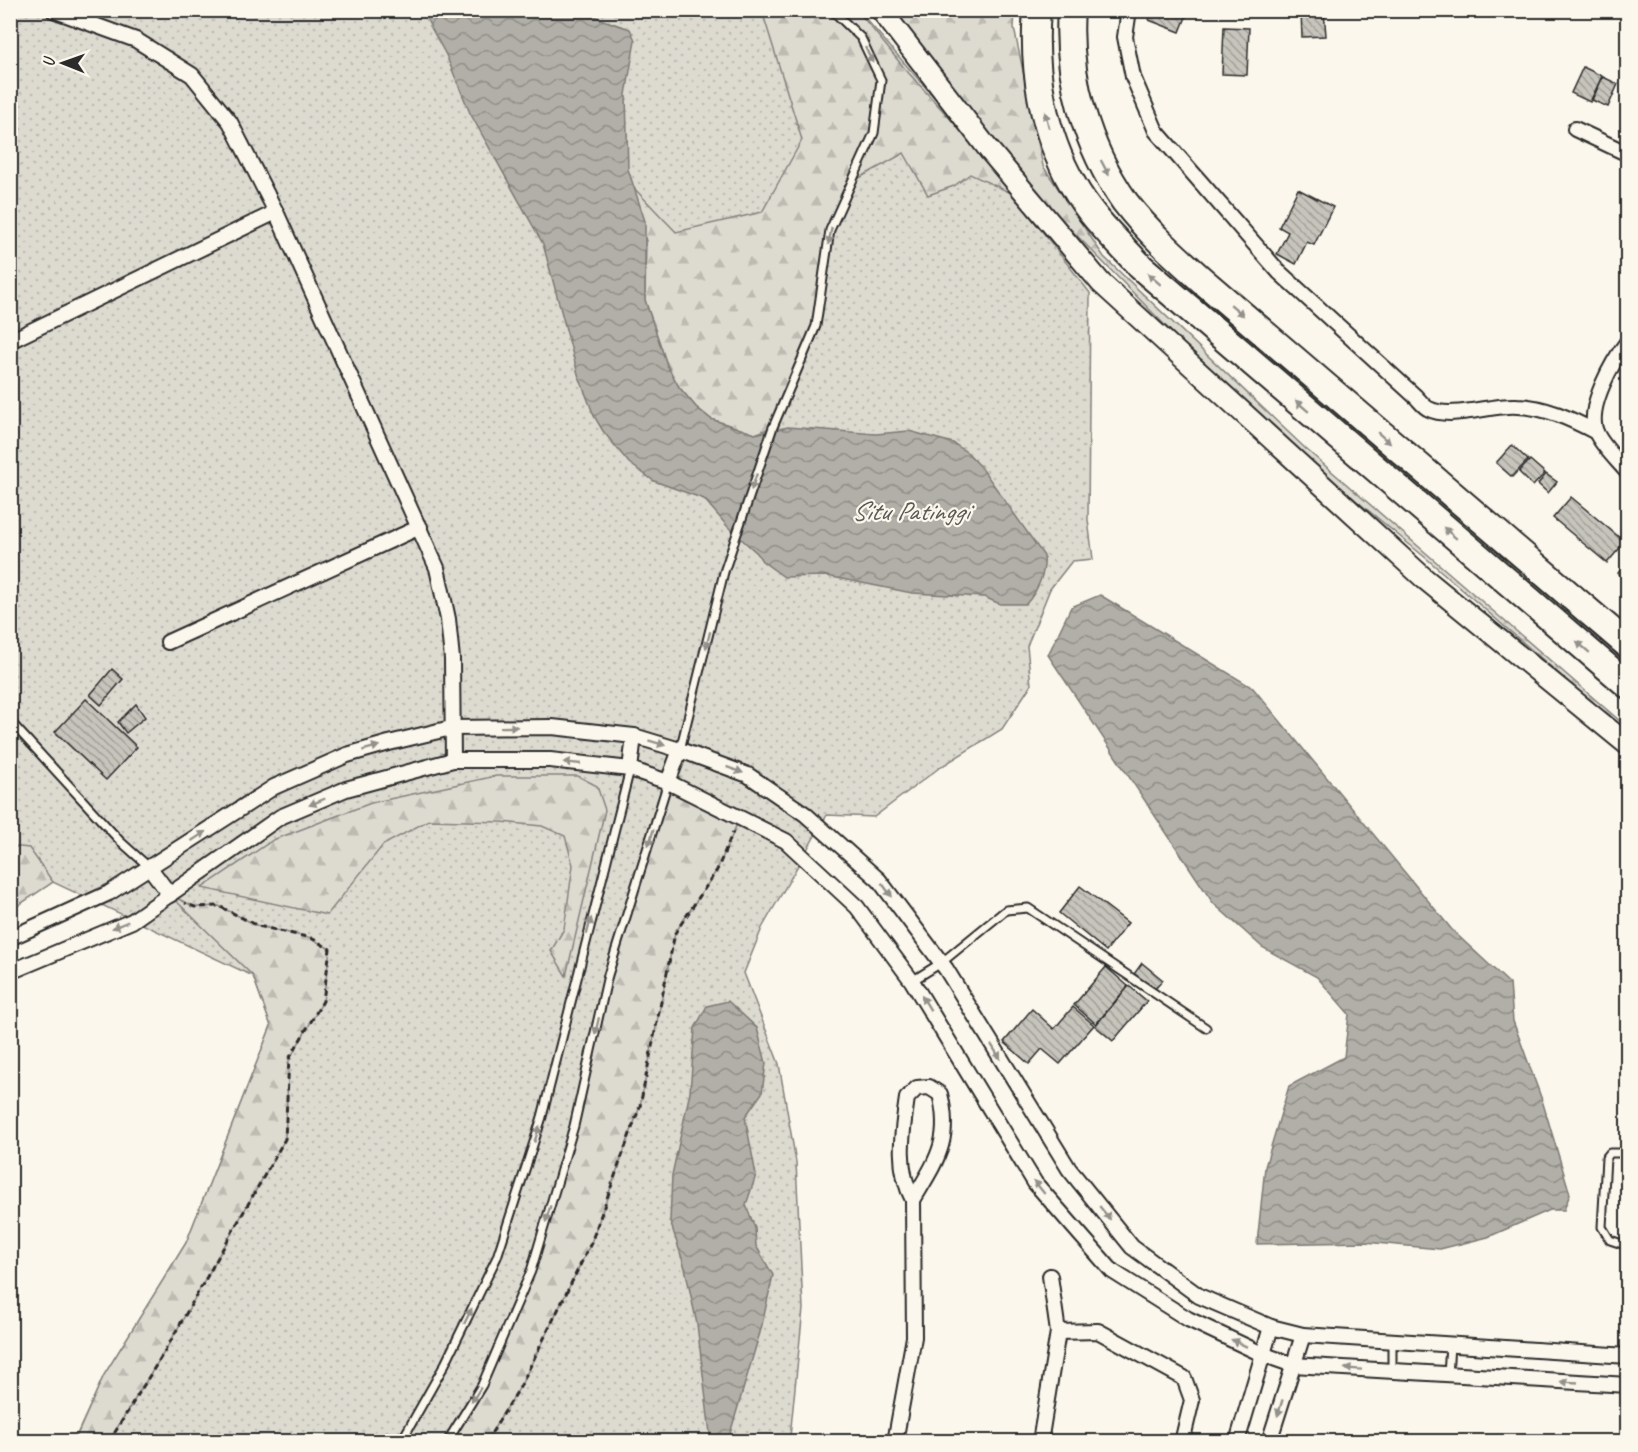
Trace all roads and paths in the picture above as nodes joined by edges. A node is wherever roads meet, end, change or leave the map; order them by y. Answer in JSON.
{"nodes":[{"id":1,"x":53,"y":10,"type":"edge"},
{"id":2,"x":832,"y":10,"type":"edge"},
{"id":3,"x":881,"y":10,"type":"edge"},
{"id":4,"x":1037,"y":10,"type":"edge"},
{"id":5,"x":1071,"y":10,"type":"edge"},
{"id":6,"x":1130,"y":10,"type":"edge"},
{"id":7,"x":1575,"y":129,"type":"dead end"},
{"id":8,"x":1628,"y":154,"type":"edge"},
{"id":9,"x":276,"y":212,"type":"junction"},
{"id":10,"x":10,"y":341,"type":"edge"},
{"id":11,"x":1628,"y":341,"type":"edge"},
{"id":12,"x":1596,"y":432,"type":"junction"},
{"id":13,"x":1628,"y":473,"type":"edge"},
{"id":14,"x":420,"y":527,"type":"junction"},
{"id":15,"x":168,"y":642,"type":"dead end"},
{"id":16,"x":1628,"y":645,"type":"edge"},
{"id":17,"x":1628,"y":685,"type":"edge"},
{"id":18,"x":10,"y":721,"type":"edge"},
{"id":19,"x":451,"y":728,"type":"junction"},
{"id":20,"x":634,"y":736,"type":"junction"},
{"id":21,"x":1628,"y":745,"type":"edge"},
{"id":22,"x":680,"y":750,"type":"junction"},
{"id":23,"x":453,"y":760,"type":"junction"},
{"id":24,"x":630,"y":769,"type":"junction"},
{"id":25,"x":668,"y":782,"type":"junction"},
{"id":26,"x":740,"y":817,"type":"junction"},
{"id":27,"x":150,"y":868,"type":"junction"},
{"id":28,"x":170,"y":895,"type":"junction"},
{"id":29,"x":10,"y":938,"type":"edge"},
{"id":30,"x":941,"y":963,"type":"junction"},
{"id":31,"x":10,"y":972,"type":"edge"},
{"id":32,"x":912,"y":981,"type":"junction"},
{"id":33,"x":1206,"y":1028,"type":"dead end"},
{"id":34,"x":1628,"y":1153,"type":"edge"},
{"id":35,"x":913,"y":1200,"type":"junction"},
{"id":36,"x":1628,"y":1246,"type":"edge"},
{"id":37,"x":1050,"y":1276,"type":"dead end"},
{"id":38,"x":1271,"y":1327,"type":"junction"},
{"id":39,"x":1058,"y":1332,"type":"junction"},
{"id":40,"x":1303,"y":1335,"type":"junction"},
{"id":41,"x":1392,"y":1340,"type":"junction"},
{"id":42,"x":1450,"y":1344,"type":"junction"},
{"id":43,"x":1262,"y":1354,"type":"junction"},
{"id":44,"x":1628,"y":1356,"type":"edge"},
{"id":45,"x":1293,"y":1365,"type":"junction"},
{"id":46,"x":1392,"y":1371,"type":"junction"},
{"id":47,"x":1448,"y":1375,"type":"junction"},
{"id":48,"x":1628,"y":1385,"type":"edge"},
{"id":49,"x":110,"y":1442,"type":"edge"},
{"id":50,"x":401,"y":1442,"type":"edge"},
{"id":51,"x":447,"y":1442,"type":"edge"},
{"id":52,"x":486,"y":1442,"type":"edge"},
{"id":53,"x":895,"y":1442,"type":"edge"},
{"id":54,"x":1040,"y":1442,"type":"edge"},
{"id":55,"x":1182,"y":1442,"type":"edge"},
{"id":56,"x":1237,"y":1442,"type":"edge"},
{"id":57,"x":1269,"y":1442,"type":"edge"}],
"edges":[{"from":1,"to":9,"type":"street"},
{"from":2,"to":22,"type":"lane","one_way":true},
{"from":3,"to":21,"type":"main road"},
{"from":17,"to":4,"type":"highway","one_way":true},
{"from":5,"to":16,"type":"highway","one_way":true},
{"from":6,"to":12,"type":"street"},
{"from":7,"to":8,"type":"street"},
{"from":9,"to":10,"type":"street"},
{"from":9,"to":14,"type":"street"},
{"from":11,"to":12,"type":"street"},
{"from":12,"to":13,"type":"street"},
{"from":14,"to":15,"type":"street"},
{"from":14,"to":19,"type":"street"},
{"from":18,"to":27,"type":"lane"},
{"from":19,"to":20,"type":"street","one_way":true},
{"from":19,"to":23,"type":"street"},
{"from":27,"to":19,"type":"street","one_way":true},
{"from":20,"to":22,"type":"street","one_way":true},
{"from":20,"to":24,"type":"street"},
{"from":22,"to":25,"type":"street"},
{"from":22,"to":30,"type":"street","one_way":true},
{"from":24,"to":23,"type":"street","one_way":true},
{"from":23,"to":28,"type":"street","one_way":true},
{"from":24,"to":25,"type":"street"},
{"from":50,"to":24,"type":"lane","one_way":true},
{"from":25,"to":26,"type":"street"},
{"from":25,"to":51,"type":"lane","one_way":true},
{"from":26,"to":32,"type":"street"},
{"from":26,"to":52,"type":"path"},
{"from":27,"to":28,"type":"street"},
{"from":27,"to":29,"type":"street"},
{"from":28,"to":31,"type":"street","one_way":true},
{"from":28,"to":49,"type":"path"},
{"from":30,"to":32,"type":"lane"},
{"from":30,"to":33,"type":"lane"},
{"from":30,"to":38,"type":"street","one_way":true},
{"from":43,"to":32,"type":"street","one_way":true},
{"from":34,"to":36,"type":"lane"},
{"from":35,"to":35,"type":"street"},
{"from":35,"to":53,"type":"street"},
{"from":37,"to":39,"type":"street"},
{"from":38,"to":40,"type":"street"},
{"from":38,"to":43,"type":"street"},
{"from":39,"to":54,"type":"street"},
{"from":39,"to":55,"type":"street"},
{"from":40,"to":41,"type":"street"},
{"from":40,"to":45,"type":"street"},
{"from":41,"to":42,"type":"street"},
{"from":41,"to":46,"type":"lane"},
{"from":42,"to":44,"type":"street"},
{"from":42,"to":47,"type":"lane"},
{"from":43,"to":45,"type":"street"},
{"from":43,"to":56,"type":"street"},
{"from":46,"to":45,"type":"street","one_way":true},
{"from":45,"to":57,"type":"street","one_way":true},
{"from":46,"to":47,"type":"street"},
{"from":48,"to":47,"type":"street","one_way":true}]}
